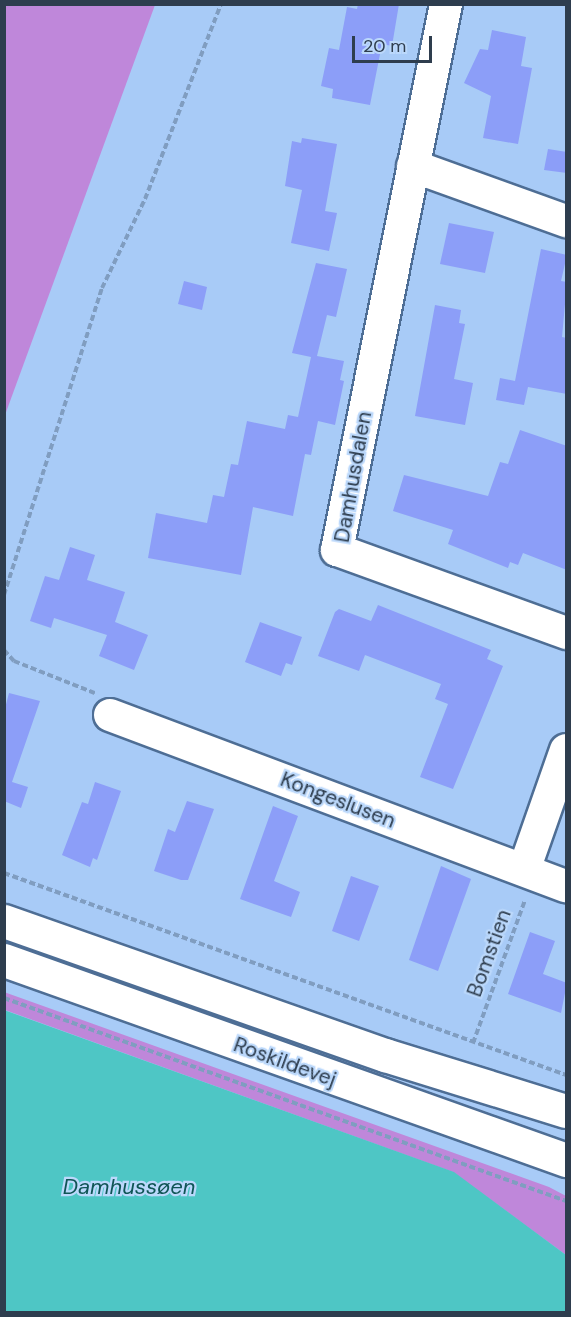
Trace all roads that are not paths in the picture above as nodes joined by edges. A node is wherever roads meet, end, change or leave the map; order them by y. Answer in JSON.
{"nodes":[{"id":1,"x":446,"y":4,"type":"edge"},
{"id":2,"x":413,"y":166,"type":"junction"},
{"id":3,"x":567,"y":221,"type":"edge"},
{"id":4,"x":567,"y":633,"type":"edge"},
{"id":5,"x":110,"y":715,"type":"road end"},
{"id":6,"x":567,"y":750,"type":"edge"},
{"id":7,"x":529,"y":872,"type":"junction"},
{"id":8,"x":567,"y":886,"type":"edge"},
{"id":9,"x":4,"y":921,"type":"edge"},
{"id":10,"x":4,"y":960,"type":"edge"},
{"id":11,"x":567,"y":1111,"type":"edge"},
{"id":12,"x":567,"y":1160,"type":"edge"}],
"edges":[{"from":1,"to":2,"type":"street","name":"Damhusdalen"},
{"from":2,"to":3,"type":"street"},
{"from":2,"to":4,"type":"street","name":"Damhusdalen"},
{"from":5,"to":7,"type":"street","name":"Kongeslusen"},
{"from":6,"to":7,"type":"street"},
{"from":7,"to":8,"type":"street","name":"Kongeslusen"},
{"from":9,"to":11,"type":"main road","name":"Roskildevej"},
{"from":10,"to":12,"type":"main road","name":"Roskildevej"}]}
